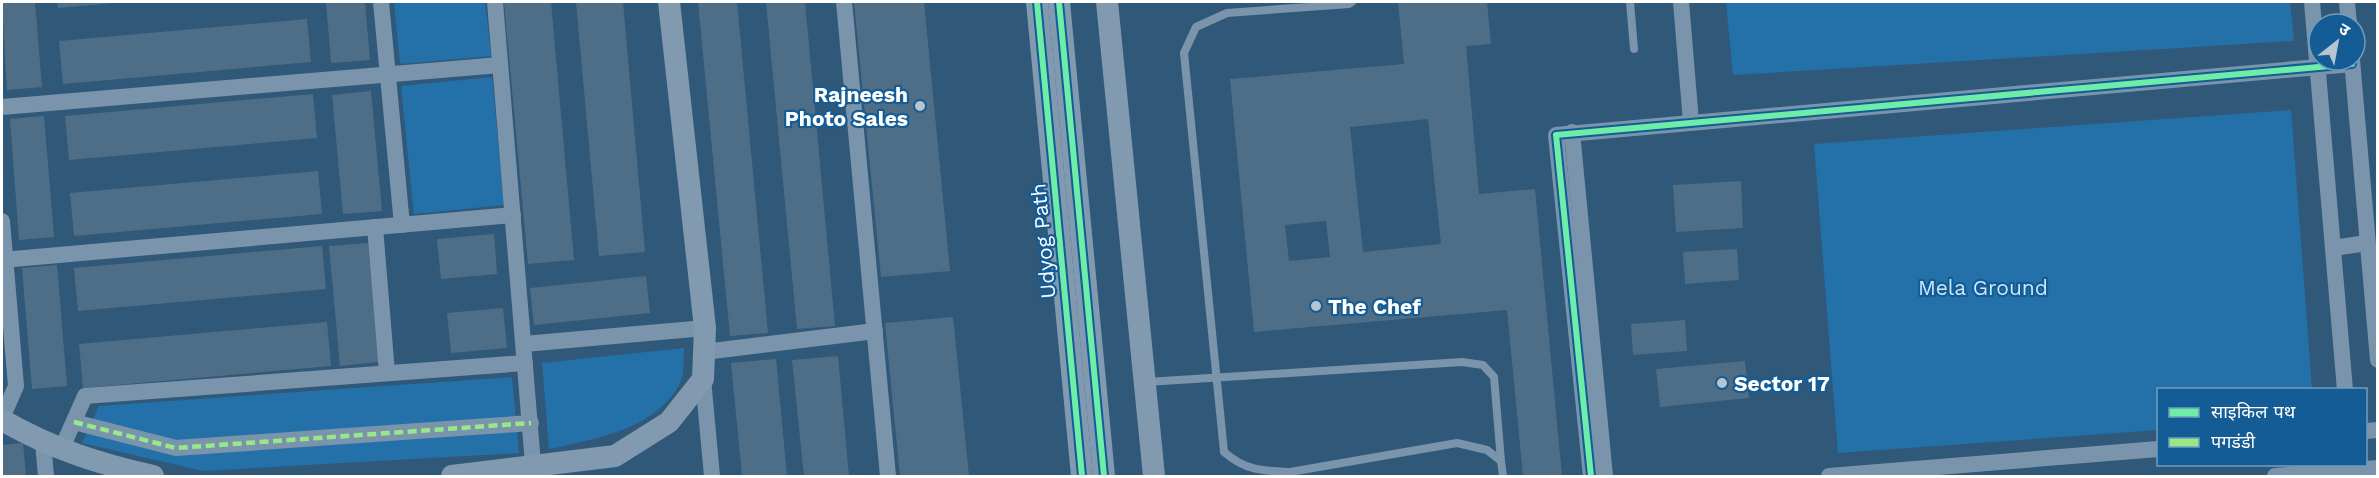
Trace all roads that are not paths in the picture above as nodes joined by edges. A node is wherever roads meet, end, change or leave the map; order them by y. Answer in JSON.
{"nodes":[{"id":1,"x":381,"y":2,"type":"edge"},
{"id":2,"x":495,"y":2,"type":"edge"},
{"id":3,"x":669,"y":2,"type":"edge"},
{"id":4,"x":844,"y":2,"type":"edge"},
{"id":5,"x":1037,"y":2,"type":"edge"},
{"id":6,"x":1059,"y":2,"type":"edge"},
{"id":7,"x":1107,"y":2,"type":"edge"},
{"id":8,"x":1352,"y":2,"type":"edge"},
{"id":9,"x":1630,"y":2,"type":"edge"},
{"id":10,"x":1681,"y":2,"type":"edge"},
{"id":11,"x":1634,"y":49,"type":"dead end"},
{"id":12,"x":500,"y":65,"type":"junction"},
{"id":13,"x":2307,"y":68,"type":"edge"},
{"id":14,"x":2318,"y":72,"type":"edge"},
{"id":15,"x":2353,"y":72,"type":"edge"},
{"id":16,"x":388,"y":75,"type":"junction"},
{"id":17,"x":2,"y":108,"type":"edge"},
{"id":18,"x":1691,"y":122,"type":"junction"},
{"id":19,"x":1572,"y":132,"type":"junction"},
{"id":20,"x":513,"y":215,"type":"junction"},
{"id":21,"x":2,"y":221,"type":"edge"},
{"id":22,"x":402,"y":225,"type":"junction"},
{"id":23,"x":375,"y":227,"type":"junction"},
{"id":24,"x":2367,"y":243,"type":"junction"},
{"id":25,"x":2333,"y":248,"type":"junction"},
{"id":26,"x":3,"y":259,"type":"edge"},
{"id":27,"x":705,"y":328,"type":"junction"},
{"id":28,"x":874,"y":331,"type":"junction"},
{"id":29,"x":524,"y":344,"type":"junction"},
{"id":30,"x":704,"y":352,"type":"junction"},
{"id":31,"x":2378,"y":360,"type":"edge"},
{"id":32,"x":525,"y":363,"type":"junction"},
{"id":33,"x":387,"y":373,"type":"junction"},
{"id":34,"x":1217,"y":378,"type":"junction"},
{"id":35,"x":703,"y":380,"type":"junction"},
{"id":36,"x":1144,"y":383,"type":"junction"},
{"id":37,"x":2345,"y":388,"type":"edge"},
{"id":38,"x":2,"y":419,"type":"edge"},
{"id":39,"x":74,"y":422,"type":"junction"},
{"id":40,"x":531,"y":423,"type":"junction"},
{"id":41,"x":52,"y":446,"type":"junction"},
{"id":42,"x":2157,"y":449,"type":"edge"},
{"id":43,"x":1501,"y":461,"type":"junction"},
{"id":44,"x":2351,"y":467,"type":"edge"},
{"id":45,"x":2378,"y":468,"type":"edge"},
{"id":46,"x":534,"y":471,"type":"edge"},
{"id":47,"x":46,"y":477,"type":"edge"},
{"id":48,"x":153,"y":477,"type":"edge"},
{"id":49,"x":452,"y":477,"type":"edge"},
{"id":50,"x":712,"y":477,"type":"edge"},
{"id":51,"x":888,"y":477,"type":"edge"},
{"id":52,"x":1082,"y":477,"type":"edge"},
{"id":53,"x":1104,"y":477,"type":"edge"},
{"id":54,"x":1154,"y":477,"type":"edge"},
{"id":55,"x":1503,"y":477,"type":"edge"},
{"id":56,"x":1592,"y":477,"type":"edge"},
{"id":57,"x":1605,"y":477,"type":"edge"},
{"id":58,"x":1829,"y":477,"type":"edge"},
{"id":59,"x":2275,"y":477,"type":"edge"}],
"edges":[{"from":1,"to":16,"type":"street"},
{"from":2,"to":12,"type":"street"},
{"from":3,"to":27,"type":"street"},
{"from":4,"to":28,"type":"street"},
{"from":5,"to":52,"type":"street","name":"Udyog Path"},
{"from":6,"to":53,"type":"street","name":"Udyog Path"},
{"from":7,"to":36,"type":"street"},
{"from":8,"to":34,"type":"lane"},
{"from":9,"to":11,"type":"lane"},
{"from":10,"to":18,"type":"street"},
{"from":12,"to":16,"type":"street"},
{"from":12,"to":20,"type":"street"},
{"from":13,"to":18,"type":"street"},
{"from":14,"to":25,"type":"street"},
{"from":15,"to":24,"type":"street"},
{"from":16,"to":17,"type":"street"},
{"from":16,"to":22,"type":"street"},
{"from":18,"to":19,"type":"street"},
{"from":19,"to":56,"type":"street"},
{"from":19,"to":57,"type":"street"},
{"from":20,"to":22,"type":"street"},
{"from":20,"to":29,"type":"street"},
{"from":21,"to":26,"type":"street"},
{"from":22,"to":23,"type":"street"},
{"from":23,"to":26,"type":"street"},
{"from":23,"to":33,"type":"street"},
{"from":24,"to":25,"type":"street"},
{"from":24,"to":31,"type":"street"},
{"from":25,"to":37,"type":"street"},
{"from":26,"to":38,"type":"street"},
{"from":27,"to":29,"type":"street"},
{"from":27,"to":30,"type":"street"},
{"from":28,"to":30,"type":"street"},
{"from":28,"to":51,"type":"street"},
{"from":29,"to":32,"type":"street"},
{"from":30,"to":35,"type":"street"},
{"from":32,"to":33,"type":"street"},
{"from":32,"to":40,"type":"street"},
{"from":33,"to":39,"type":"street"},
{"from":34,"to":36,"type":"lane"},
{"from":34,"to":43,"type":"lane"},
{"from":34,"to":43,"type":"lane"},
{"from":35,"to":46,"type":"street"},
{"from":35,"to":50,"type":"street"},
{"from":36,"to":54,"type":"street"},
{"from":38,"to":41,"type":"street"},
{"from":39,"to":40,"type":"street"},
{"from":39,"to":41,"type":"street"},
{"from":40,"to":46,"type":"street"},
{"from":41,"to":47,"type":"street"},
{"from":41,"to":48,"type":"street"},
{"from":42,"to":58,"type":"street"},
{"from":43,"to":55,"type":"lane"},
{"from":44,"to":45,"type":"street"},
{"from":44,"to":59,"type":"street"},
{"from":46,"to":49,"type":"street"}]}
